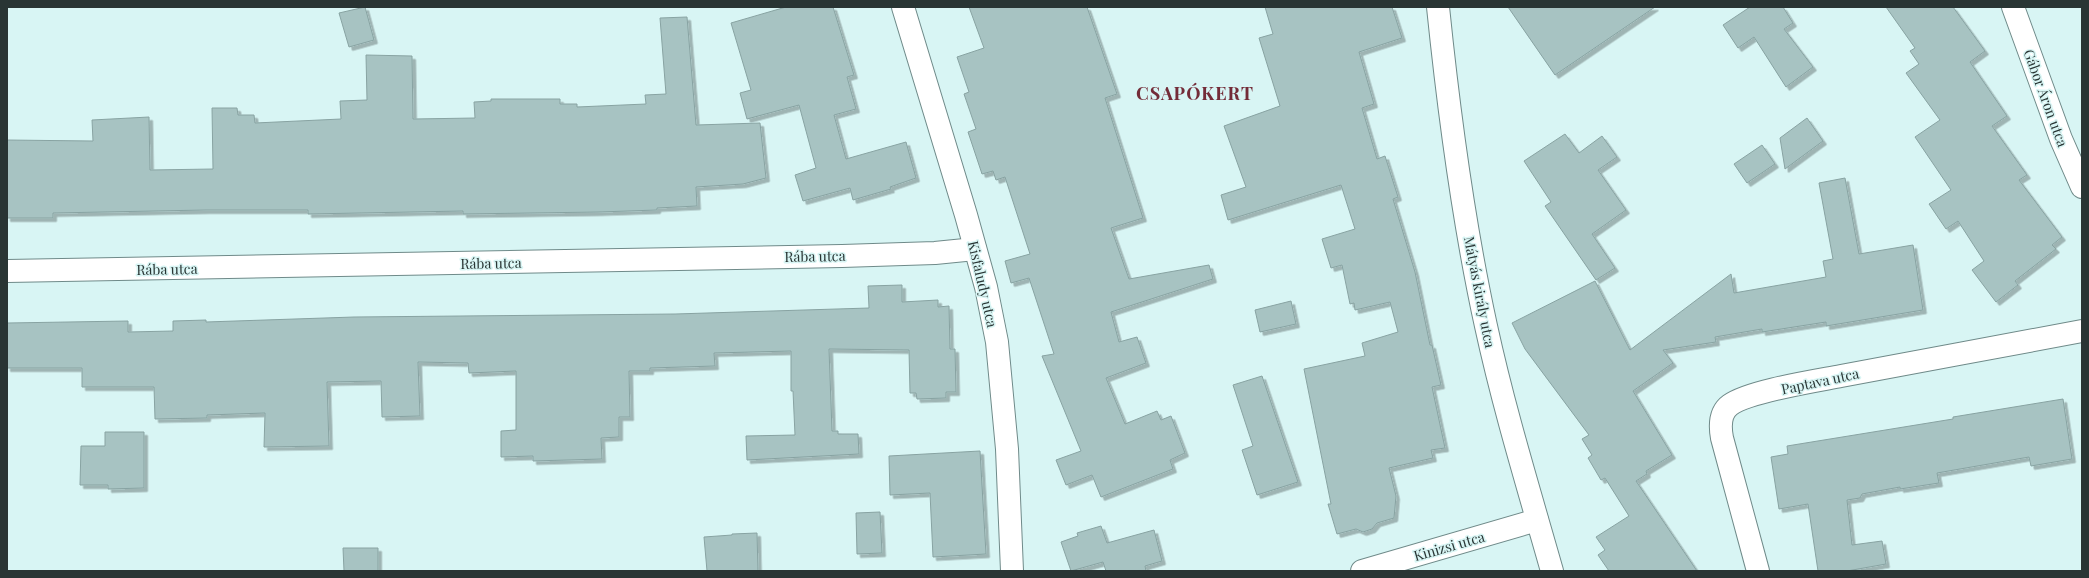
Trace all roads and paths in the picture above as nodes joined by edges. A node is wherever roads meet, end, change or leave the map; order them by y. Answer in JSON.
{"nodes":[{"id":1,"x":903,"y":7,"type":"edge"},
{"id":2,"x":1438,"y":7,"type":"edge"},
{"id":3,"x":2013,"y":7,"type":"edge"},
{"id":4,"x":2082,"y":187,"type":"edge"},
{"id":5,"x":975,"y":249,"type":"junction"},
{"id":6,"x":7,"y":271,"type":"edge"},
{"id":7,"x":2082,"y":331,"type":"edge"},
{"id":8,"x":1537,"y":520,"type":"junction"},
{"id":9,"x":1012,"y":571,"type":"edge"},
{"id":10,"x":1362,"y":571,"type":"edge"},
{"id":11,"x":1552,"y":571,"type":"edge"},
{"id":12,"x":1758,"y":571,"type":"edge"}],
"edges":[{"from":1,"to":5,"type":"street","name":"Kisfaludy utca"},
{"from":2,"to":8,"type":"street","name":"Mátyás király utca"},
{"from":3,"to":4,"type":"street","name":"Gábor Áron utca"},
{"from":5,"to":6,"type":"street","name":"Rába utca"},
{"from":5,"to":9,"type":"street","name":"Kisfaludy utca"},
{"from":7,"to":12,"type":"street","name":"Paptava utca"},
{"from":8,"to":10,"type":"street","name":"Kinizsi utca"},
{"from":8,"to":11,"type":"street","name":"Mátyás király utca"}]}
